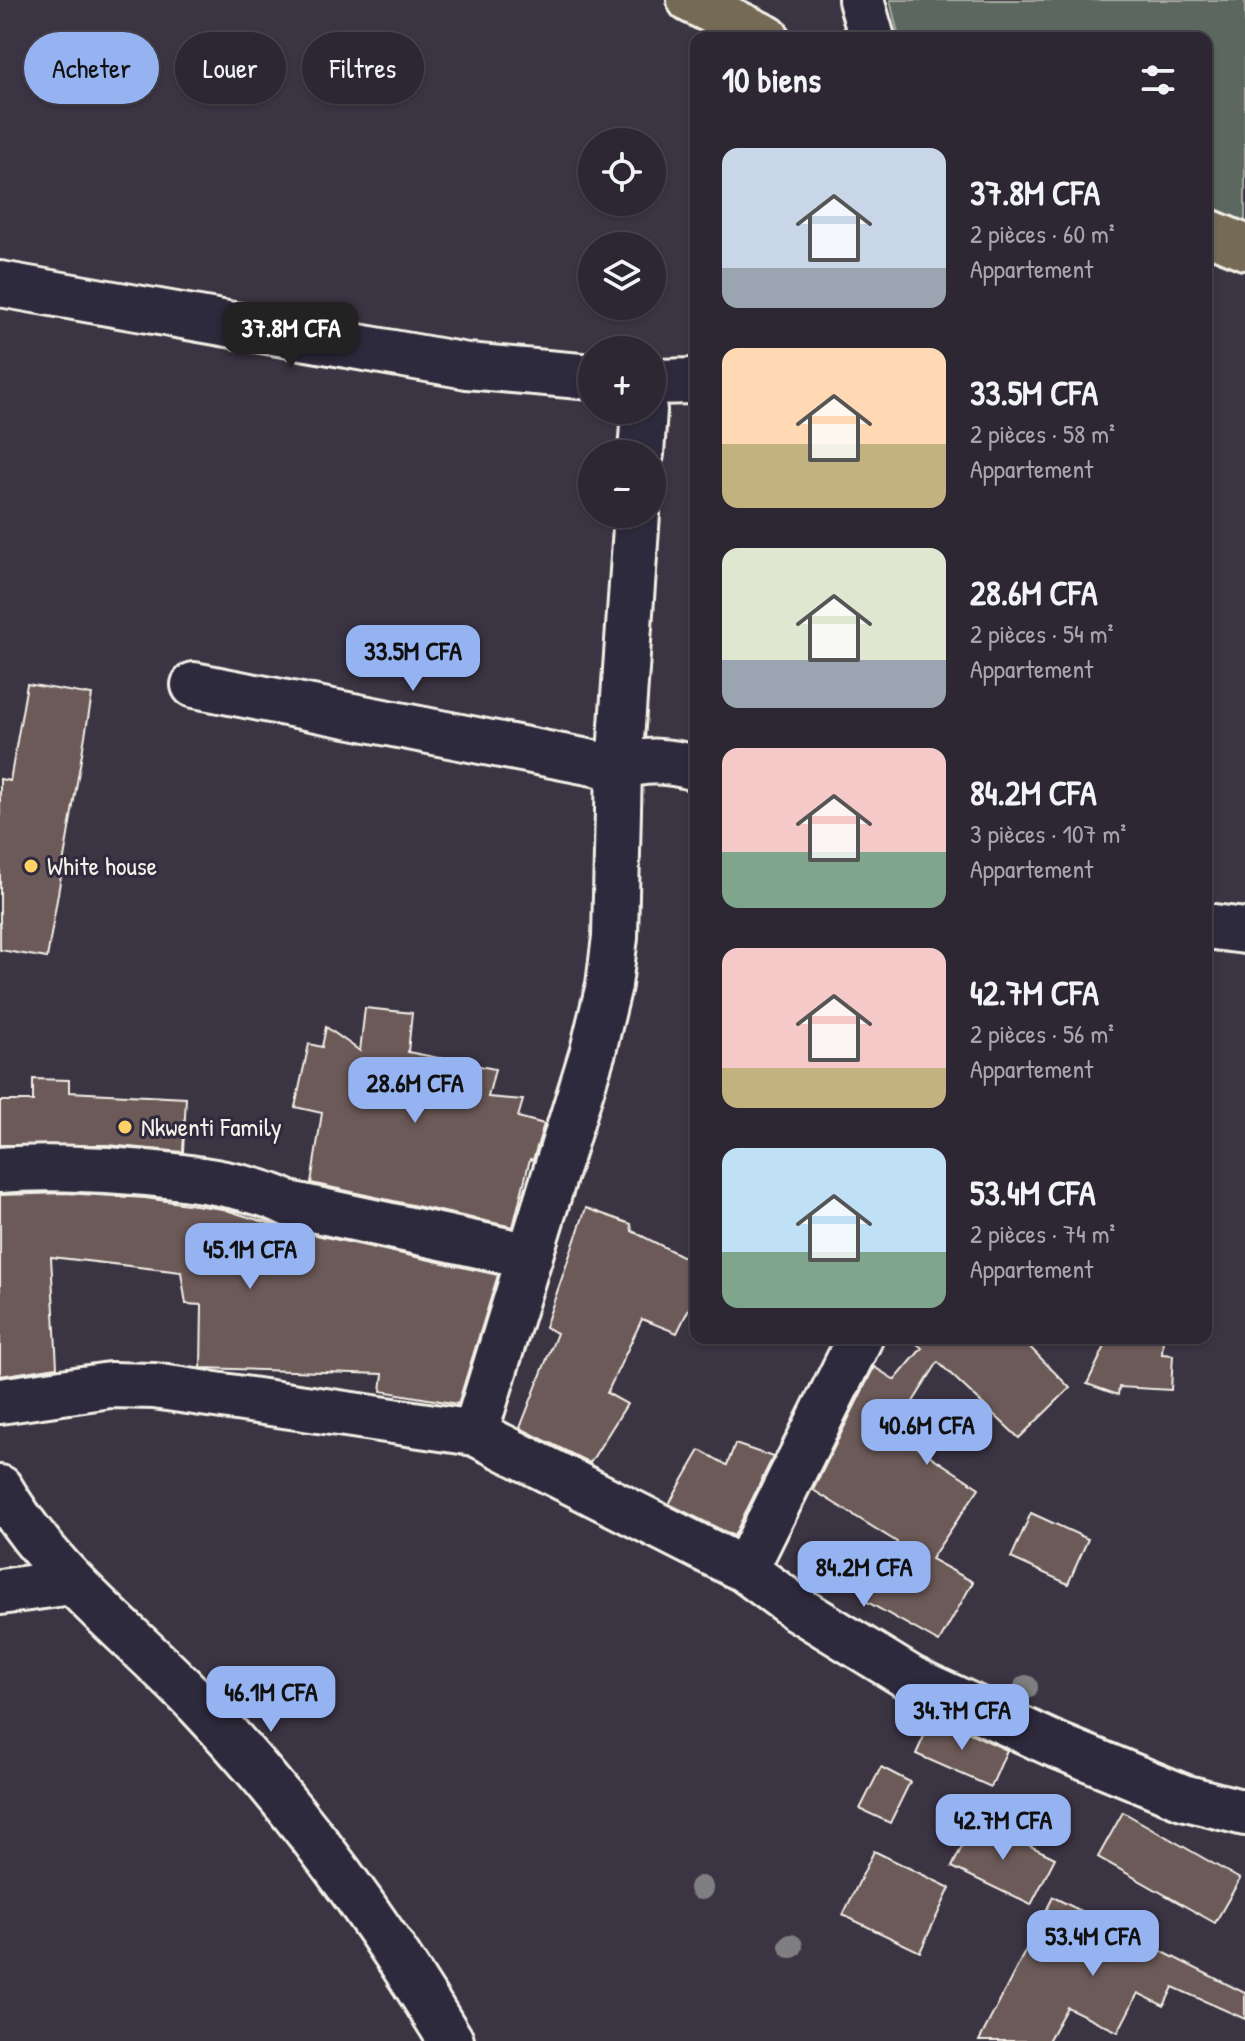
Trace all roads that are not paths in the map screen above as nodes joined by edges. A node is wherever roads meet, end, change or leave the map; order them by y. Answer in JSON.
{"nodes":[{"id":1,"x":690,"y":0,"type":"edge"},
{"id":2,"x":861,"y":0,"type":"edge"},
{"id":3,"x":755,"y":32,"type":"edge"},
{"id":4,"x":870,"y":32,"type":"edge"},
{"id":5,"x":1212,"y":233,"type":"edge"},
{"id":6,"x":1245,"y":247,"type":"edge"},
{"id":7,"x":0,"y":284,"type":"edge"},
{"id":8,"x":578,"y":376,"type":"edge"},
{"id":9,"x":690,"y":381,"type":"edge"},
{"id":10,"x":666,"y":382,"type":"edge"},
{"id":11,"x":636,"y":528,"type":"edge"},
{"id":12,"x":194,"y":685,"type":"dead end"},
{"id":13,"x":690,"y":766,"type":"edge"},
{"id":14,"x":619,"y":768,"type":"junction"},
{"id":15,"x":1212,"y":927,"type":"edge"},
{"id":16,"x":1245,"y":931,"type":"edge"},
{"id":17,"x":0,"y":1170,"type":"edge"},
{"id":18,"x":530,"y":1256,"type":"junction"},
{"id":19,"x":857,"y":1344,"type":"edge"},
{"id":20,"x":0,"y":1401,"type":"edge"},
{"id":21,"x":475,"y":1433,"type":"junction"},
{"id":22,"x":0,"y":1488,"type":"edge"},
{"id":23,"x":745,"y":1570,"type":"junction"},
{"id":24,"x":72,"y":1582,"type":"junction"},
{"id":25,"x":0,"y":1592,"type":"edge"},
{"id":26,"x":1245,"y":1813,"type":"edge"},
{"id":27,"x":451,"y":2041,"type":"edge"}],
"edges":[{"from":1,"to":3,"type":"main road"},
{"from":2,"to":4,"type":"street"},
{"from":5,"to":6,"type":"main road"},
{"from":7,"to":8,"type":"street"},
{"from":9,"to":10,"type":"street"},
{"from":11,"to":14,"type":"street"},
{"from":12,"to":14,"type":"street"},
{"from":13,"to":14,"type":"street"},
{"from":14,"to":18,"type":"street"},
{"from":15,"to":16,"type":"street"},
{"from":17,"to":18,"type":"street"},
{"from":18,"to":21,"type":"street"},
{"from":19,"to":23,"type":"street"},
{"from":20,"to":21,"type":"street"},
{"from":21,"to":23,"type":"street"},
{"from":22,"to":24,"type":"street"},
{"from":23,"to":26,"type":"street"},
{"from":24,"to":25,"type":"street"},
{"from":24,"to":27,"type":"street"}]}
